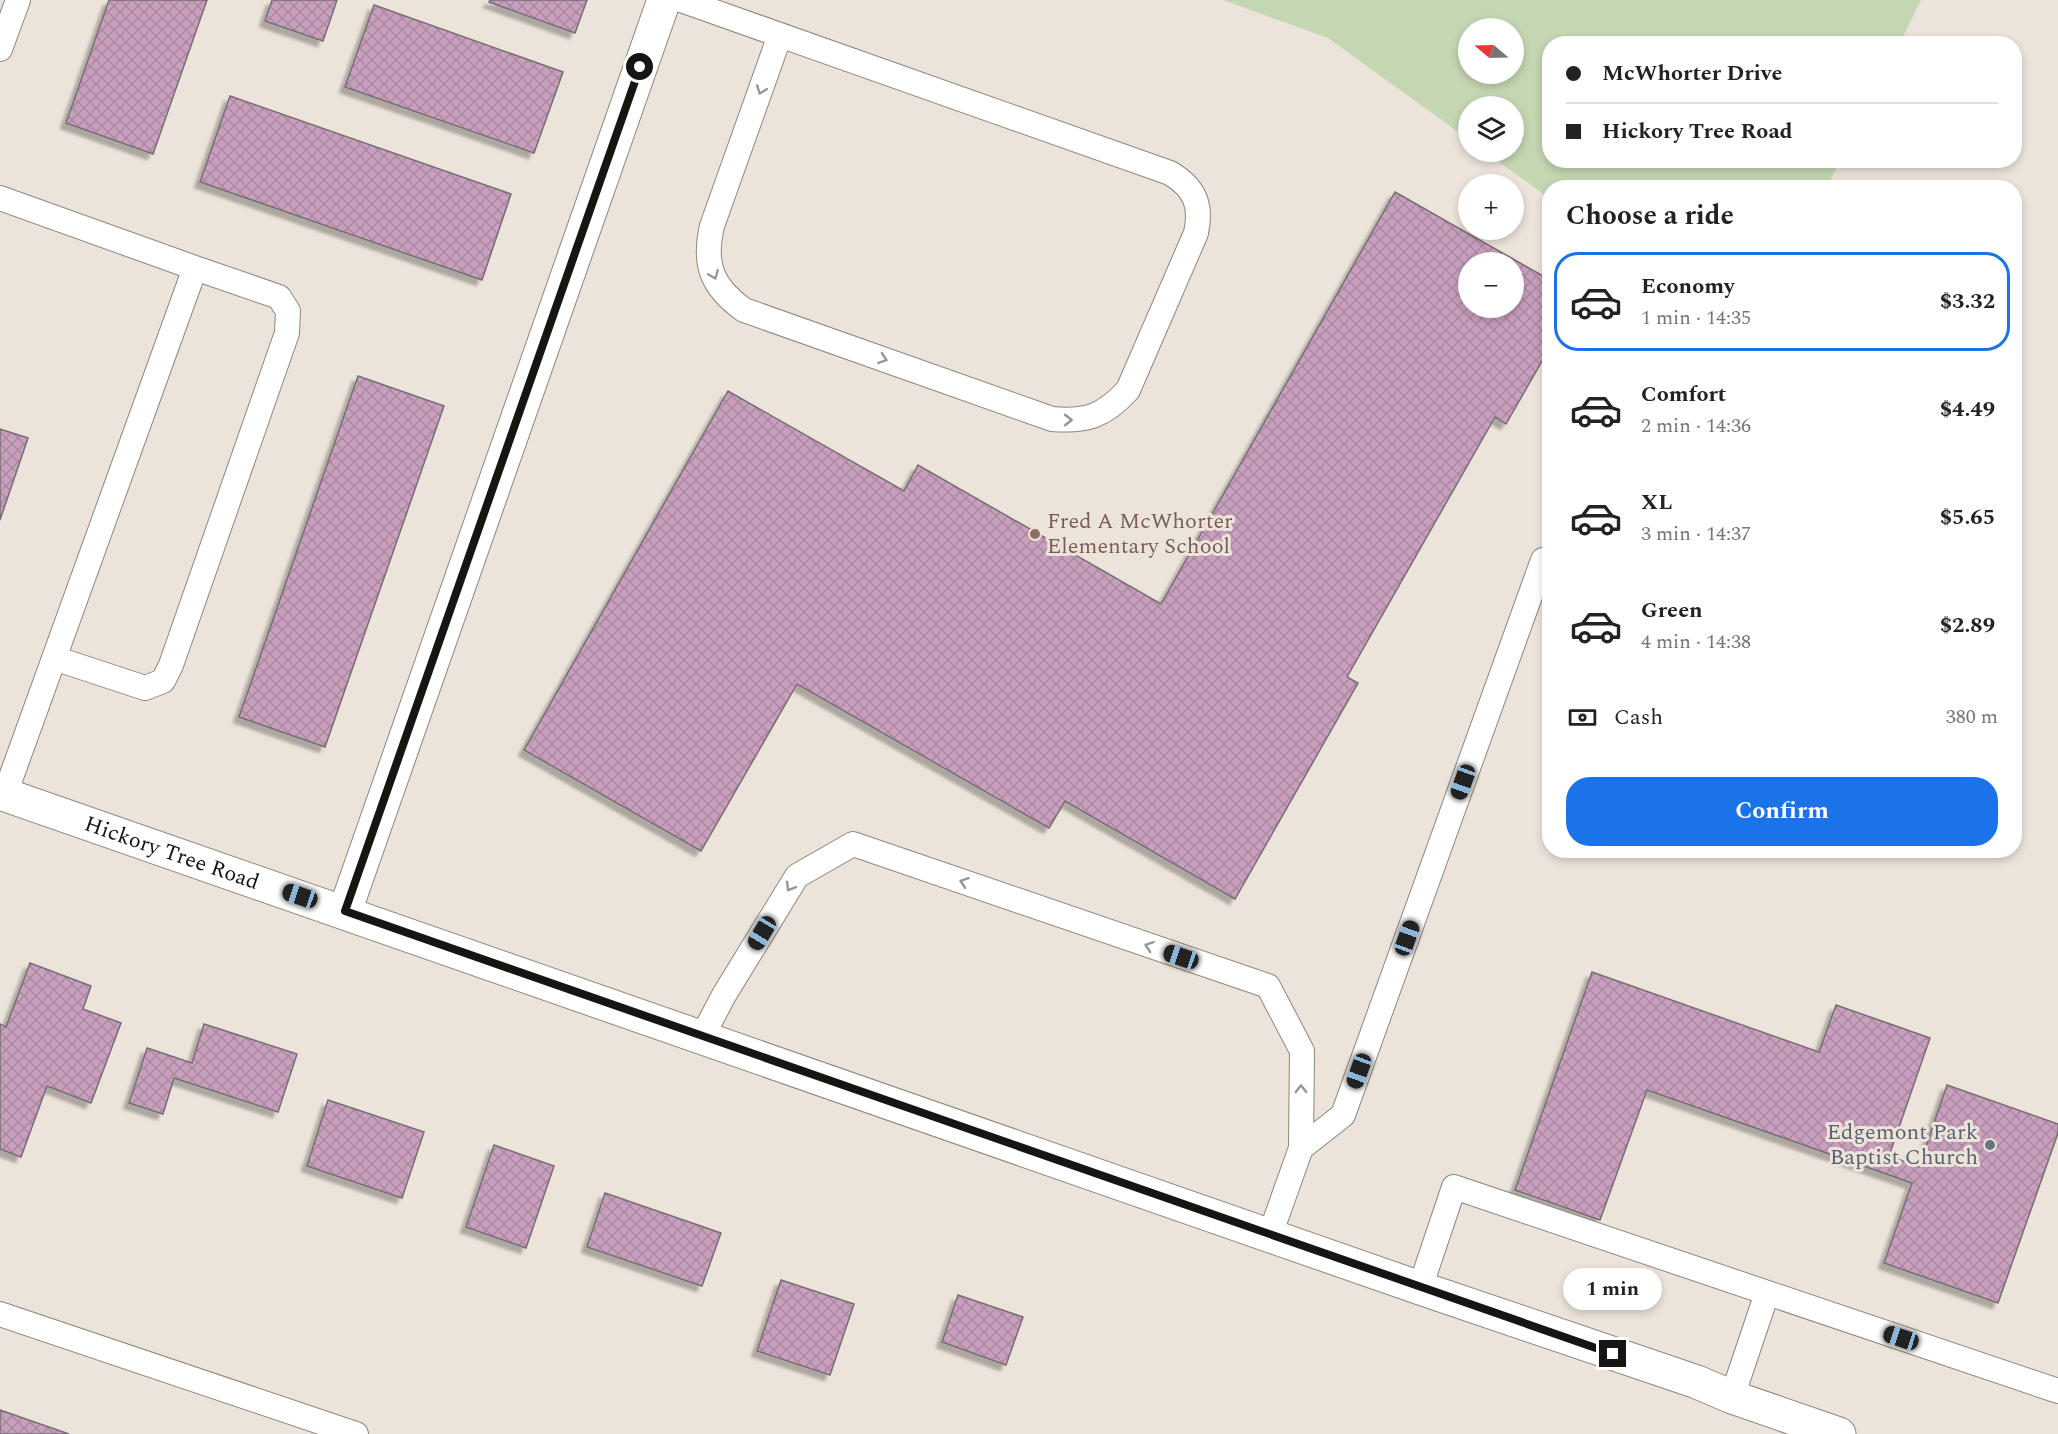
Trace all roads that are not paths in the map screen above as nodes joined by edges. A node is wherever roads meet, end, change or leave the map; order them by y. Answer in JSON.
{"nodes":[{"id":1,"x":18,"y":0,"type":"edge"},
{"id":2,"x":664,"y":0,"type":"edge"},
{"id":3,"x":681,"y":0,"type":"edge"},
{"id":4,"x":780,"y":35,"type":"junction"},
{"id":5,"x":0,"y":49,"type":"edge"},
{"id":6,"x":0,"y":198,"type":"edge"},
{"id":7,"x":195,"y":268,"type":"junction"},
{"id":8,"x":1542,"y":563,"type":"edge"},
{"id":9,"x":54,"y":658,"type":"junction"},
{"id":10,"x":3,"y":794,"type":"edge"},
{"id":11,"x":345,"y":911,"type":"junction"},
{"id":12,"x":702,"y":1037,"type":"junction"},
{"id":13,"x":1301,"y":1148,"type":"junction"},
{"id":14,"x":1270,"y":1235,"type":"junction"},
{"id":15,"x":1420,"y":1288,"type":"junction"},
{"id":16,"x":1767,"y":1293,"type":"junction"},
{"id":17,"x":0,"y":1314,"type":"edge"},
{"id":18,"x":2058,"y":1391,"type":"edge"},
{"id":19,"x":1732,"y":1397,"type":"junction"},
{"id":20,"x":356,"y":1434,"type":"edge"},
{"id":21,"x":1839,"y":1434,"type":"edge"}],
"edges":[{"from":1,"to":5,"type":"lane"},
{"from":2,"to":11,"type":"street"},
{"from":3,"to":4,"type":"lane"},
{"from":4,"to":4,"type":"lane","one_way":true},
{"from":6,"to":7,"type":"lane"},
{"from":7,"to":9,"type":"lane"},
{"from":7,"to":9,"type":"lane"},
{"from":8,"to":13,"type":"lane"},
{"from":9,"to":10,"type":"lane"},
{"from":10,"to":11,"type":"street","name":"Hickory Tree Road"},
{"from":11,"to":12,"type":"street","name":"Hickory Tree Road"},
{"from":13,"to":12,"type":"lane","one_way":true},
{"from":12,"to":14,"type":"street","name":"Hickory Tree Road"},
{"from":13,"to":14,"type":"lane"},
{"from":14,"to":15,"type":"street","name":"Hickory Tree Road"},
{"from":15,"to":16,"type":"lane"},
{"from":15,"to":19,"type":"street","name":"Hickory Tree Road"},
{"from":16,"to":18,"type":"lane"},
{"from":16,"to":19,"type":"lane"},
{"from":17,"to":20,"type":"lane"},
{"from":19,"to":21,"type":"street","name":"Hickory Tree Road"}]}
